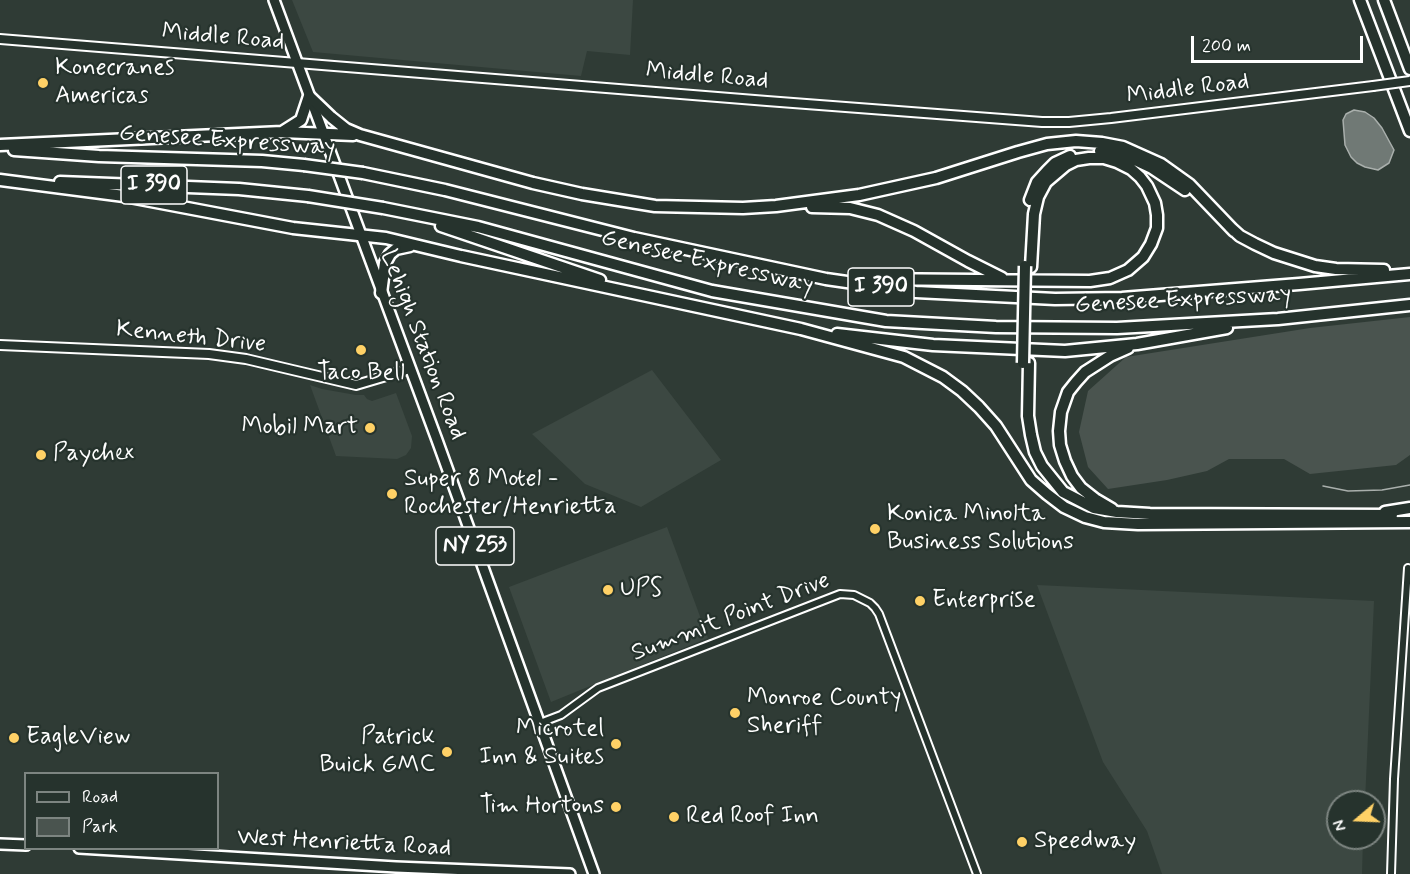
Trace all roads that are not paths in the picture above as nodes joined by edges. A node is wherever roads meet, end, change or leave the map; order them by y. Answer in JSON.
{"nodes":[{"id":1,"x":274,"y":0,"type":"edge"},
{"id":2,"x":1360,"y":0,"type":"edge"},
{"id":3,"x":1384,"y":0,"type":"edge"},
{"id":4,"x":0,"y":39,"type":"edge"},
{"id":5,"x":297,"y":63,"type":"junction"},
{"id":6,"x":1410,"y":69,"type":"edge"},
{"id":7,"x":1410,"y":81,"type":"edge"},
{"id":8,"x":309,"y":96,"type":"junction"},
{"id":9,"x":1410,"y":131,"type":"edge"},
{"id":10,"x":282,"y":132,"type":"junction"},
{"id":11,"x":323,"y":133,"type":"junction"},
{"id":12,"x":360,"y":135,"type":"junction"},
{"id":13,"x":0,"y":147,"type":"edge"},
{"id":14,"x":0,"y":180,"type":"edge"},
{"id":15,"x":776,"y":206,"type":"junction"},
{"id":16,"x":407,"y":214,"type":"junction"},
{"id":17,"x":1234,"y":231,"type":"junction"},
{"id":18,"x":360,"y":235,"type":"junction"},
{"id":19,"x":416,"y":245,"type":"junction"},
{"id":20,"x":1028,"y":266,"type":"junction"},
{"id":21,"x":1410,"y":272,"type":"edge"},
{"id":22,"x":826,"y":279,"type":"junction"},
{"id":23,"x":1005,"y":279,"type":"junction"},
{"id":24,"x":381,"y":292,"type":"junction"},
{"id":25,"x":647,"y":296,"type":"junction"},
{"id":26,"x":1410,"y":305,"type":"edge"},
{"id":27,"x":1278,"y":319,"type":"junction"},
{"id":28,"x":801,"y":329,"type":"junction"},
{"id":29,"x":1137,"y":344,"type":"junction"},
{"id":30,"x":0,"y":345,"type":"edge"},
{"id":31,"x":1026,"y":363,"type":"junction"},
{"id":32,"x":410,"y":369,"type":"junction"},
{"id":33,"x":1410,"y":508,"type":"edge"},
{"id":34,"x":1117,"y":512,"type":"junction"},
{"id":35,"x":1370,"y":514,"type":"junction"},
{"id":36,"x":1410,"y":516,"type":"edge"},
{"id":37,"x":1410,"y":522,"type":"edge"},
{"id":38,"x":1124,"y":524,"type":"junction"},
{"id":39,"x":1408,"y":568,"type":"dead end"},
{"id":40,"x":540,"y":723,"type":"junction"},
{"id":41,"x":0,"y":844,"type":"edge"},
{"id":42,"x":24,"y":845,"type":"edge"},
{"id":43,"x":96,"y":850,"type":"edge"},
{"id":44,"x":570,"y":874,"type":"edge"},
{"id":45,"x":594,"y":874,"type":"edge"},
{"id":46,"x":977,"y":874,"type":"edge"},
{"id":47,"x":1391,"y":874,"type":"edge"}],
"edges":[{"from":1,"to":5,"type":"main road","name":"Lehigh Station Road","number":"NY 253"},
{"from":2,"to":9,"type":"highway"},
{"from":3,"to":6,"type":"highway"},
{"from":4,"to":5,"type":"street","name":"Middle Road"},
{"from":5,"to":7,"type":"street","name":"Middle Road","bridge":true},
{"from":5,"to":8,"type":"main road","name":"Lehigh Station Road","number":"NY 253"},
{"from":8,"to":10,"type":"highway"},
{"from":8,"to":11,"type":"main road","name":"Lehigh Station Road","number":"NY 253"},
{"from":8,"to":12,"type":"highway"},
{"from":10,"to":11,"type":"highway"},
{"from":10,"to":13,"type":"highway"},
{"from":11,"to":12,"type":"highway"},
{"from":11,"to":18,"type":"main road","name":"Lehigh Station Road","number":"NY 253"},
{"from":12,"to":15,"type":"highway"},
{"from":13,"to":22,"type":"highway","name":"Genesee Expressway","number":"I 390","bridge":true},
{"from":14,"to":16,"type":"highway","name":"Genesee Expressway","number":"I 390","bridge":true},
{"from":14,"to":18,"type":"highway"},
{"from":15,"to":17,"type":"highway"},
{"from":15,"to":23,"type":"highway"},
{"from":16,"to":25,"type":"highway"},
{"from":16,"to":27,"type":"highway","name":"Genesee Expressway","number":"I 390"},
{"from":17,"to":20,"type":"highway"},
{"from":17,"to":21,"type":"highway"},
{"from":18,"to":19,"type":"highway"},
{"from":18,"to":24,"type":"main road","name":"Lehigh Station Road","number":"NY 253"},
{"from":19,"to":24,"type":"highway"},
{"from":19,"to":25,"type":"highway"},
{"from":20,"to":23,"type":"highway"},
{"from":20,"to":31,"type":"highway","bridge":true},
{"from":21,"to":22,"type":"highway","name":"Genesee Expressway","number":"I 390"},
{"from":22,"to":23,"type":"highway"},
{"from":24,"to":32,"type":"main road","name":"Lehigh Station Road","number":"NY 253"},
{"from":25,"to":28,"type":"highway"},
{"from":26,"to":27,"type":"highway","name":"Genesee Expressway","number":"I 390"},
{"from":27,"to":29,"type":"highway"},
{"from":28,"to":29,"type":"highway"},
{"from":28,"to":38,"type":"highway"},
{"from":29,"to":34,"type":"highway"},
{"from":30,"to":32,"type":"street","name":"Kenneth Drive"},
{"from":31,"to":34,"type":"highway"},
{"from":31,"to":38,"type":"highway"},
{"from":32,"to":40,"type":"main road","name":"Lehigh Station Road","number":"NY 253"},
{"from":33,"to":35,"type":"highway"},
{"from":34,"to":35,"type":"highway"},
{"from":35,"to":36,"type":"highway"},
{"from":37,"to":38,"type":"highway"},
{"from":39,"to":47,"type":"street"},
{"from":40,"to":45,"type":"main road","name":"Lehigh Station Road","number":"NY 253"},
{"from":40,"to":46,"type":"street","name":"Summit Point Drive"},
{"from":41,"to":42,"type":"main road"},
{"from":43,"to":44,"type":"main road","name":"West Henrietta Road"}]}
